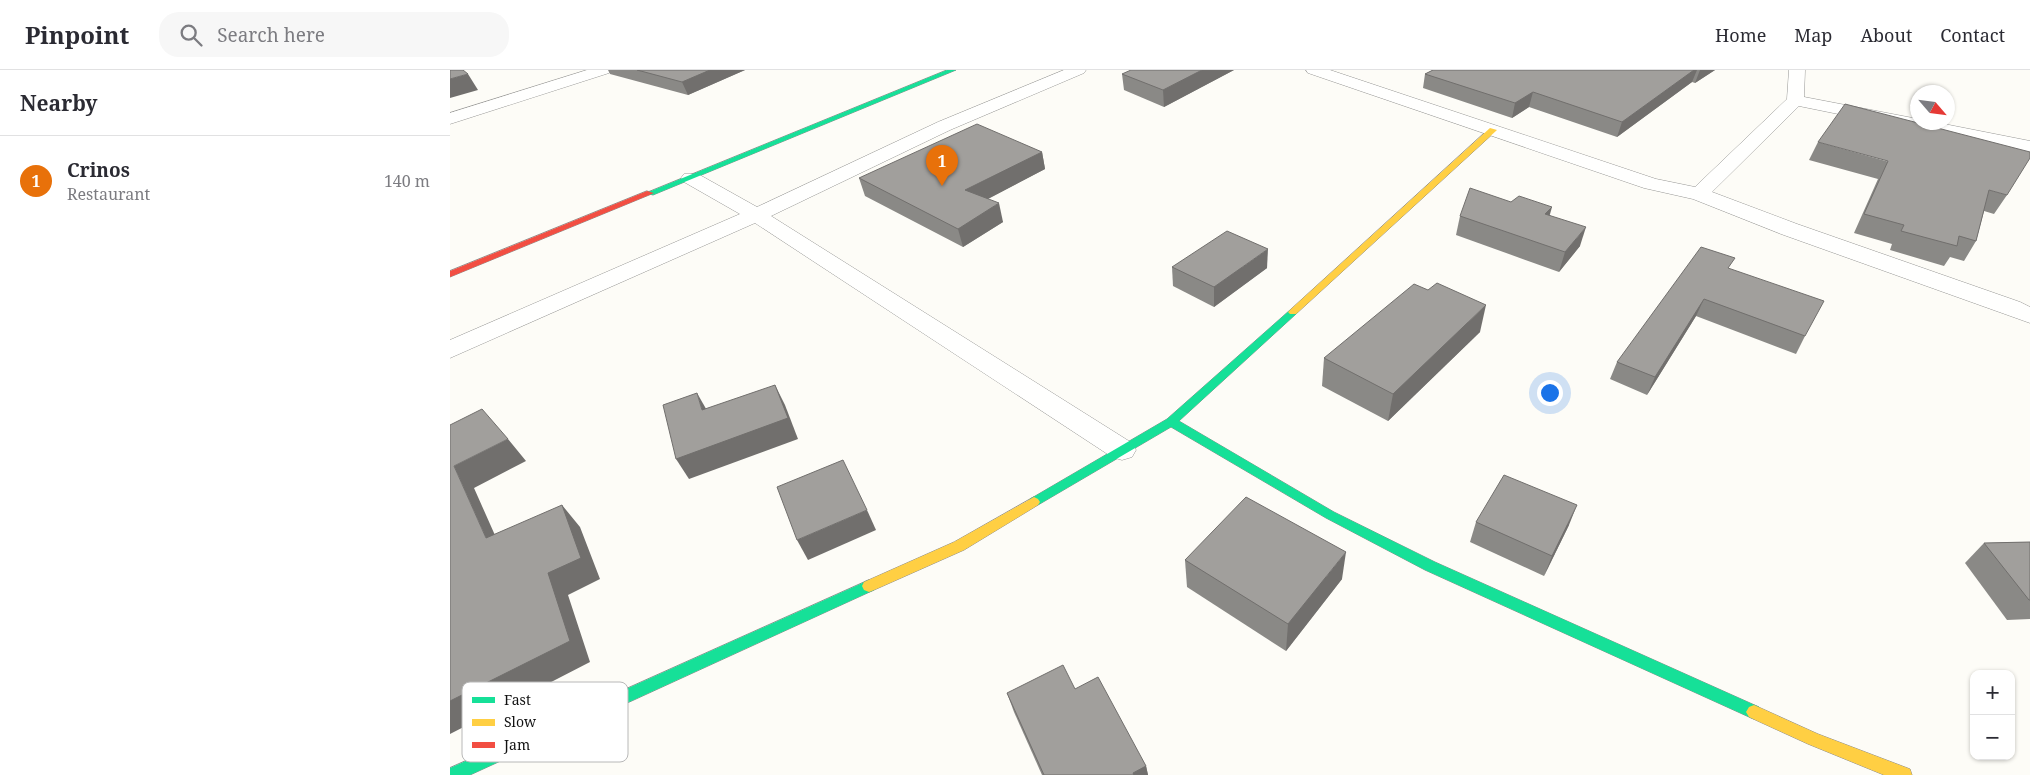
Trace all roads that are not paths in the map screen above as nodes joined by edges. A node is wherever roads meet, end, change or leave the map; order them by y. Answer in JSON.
{"nodes":[{"id":1,"x":603,"y":70,"type":"edge"},
{"id":2,"x":953,"y":70,"type":"edge"},
{"id":3,"x":1078,"y":70,"type":"edge"},
{"id":4,"x":1314,"y":70,"type":"edge"},
{"id":5,"x":1372,"y":70,"type":"edge"},
{"id":6,"x":1797,"y":70,"type":"edge"},
{"id":7,"x":1351,"y":82,"type":"junction"},
{"id":8,"x":1794,"y":100,"type":"junction"},
{"id":9,"x":450,"y":119,"type":"edge"},
{"id":10,"x":1493,"y":130,"type":"junction"},
{"id":11,"x":2030,"y":147,"type":"edge"},
{"id":12,"x":691,"y":178,"type":"junction"},
{"id":13,"x":1699,"y":194,"type":"junction"},
{"id":14,"x":756,"y":215,"type":"junction"},
{"id":15,"x":488,"y":259,"type":"junction"},
{"id":16,"x":450,"y":268,"type":"edge"},
{"id":17,"x":450,"y":274,"type":"edge"},
{"id":18,"x":2030,"y":316,"type":"edge"},
{"id":19,"x":450,"y":350,"type":"edge"},
{"id":20,"x":1171,"y":422,"type":"junction"},
{"id":21,"x":1122,"y":450,"type":"junction"},
{"id":22,"x":628,"y":696,"type":"edge"},
{"id":23,"x":481,"y":762,"type":"edge"},
{"id":24,"x":452,"y":775,"type":"edge"},
{"id":25,"x":1904,"y":775,"type":"edge"}],
"edges":[{"from":1,"to":9,"type":"street"},
{"from":2,"to":12,"type":"street"},
{"from":3,"to":14,"type":"street"},
{"from":4,"to":7,"type":"street"},
{"from":5,"to":7,"type":"street"},
{"from":6,"to":8,"type":"street"},
{"from":7,"to":10,"type":"street"},
{"from":8,"to":11,"type":"street"},
{"from":8,"to":13,"type":"street"},
{"from":10,"to":13,"type":"street"},
{"from":10,"to":20,"type":"street"},
{"from":12,"to":14,"type":"street"},
{"from":12,"to":15,"type":"street"},
{"from":13,"to":18,"type":"street"},
{"from":14,"to":19,"type":"street"},
{"from":14,"to":21,"type":"street"},
{"from":15,"to":16,"type":"street"},
{"from":15,"to":17,"type":"street"},
{"from":20,"to":21,"type":"street"},
{"from":20,"to":25,"type":"street"},
{"from":21,"to":22,"type":"street"},
{"from":23,"to":24,"type":"street"}]}
